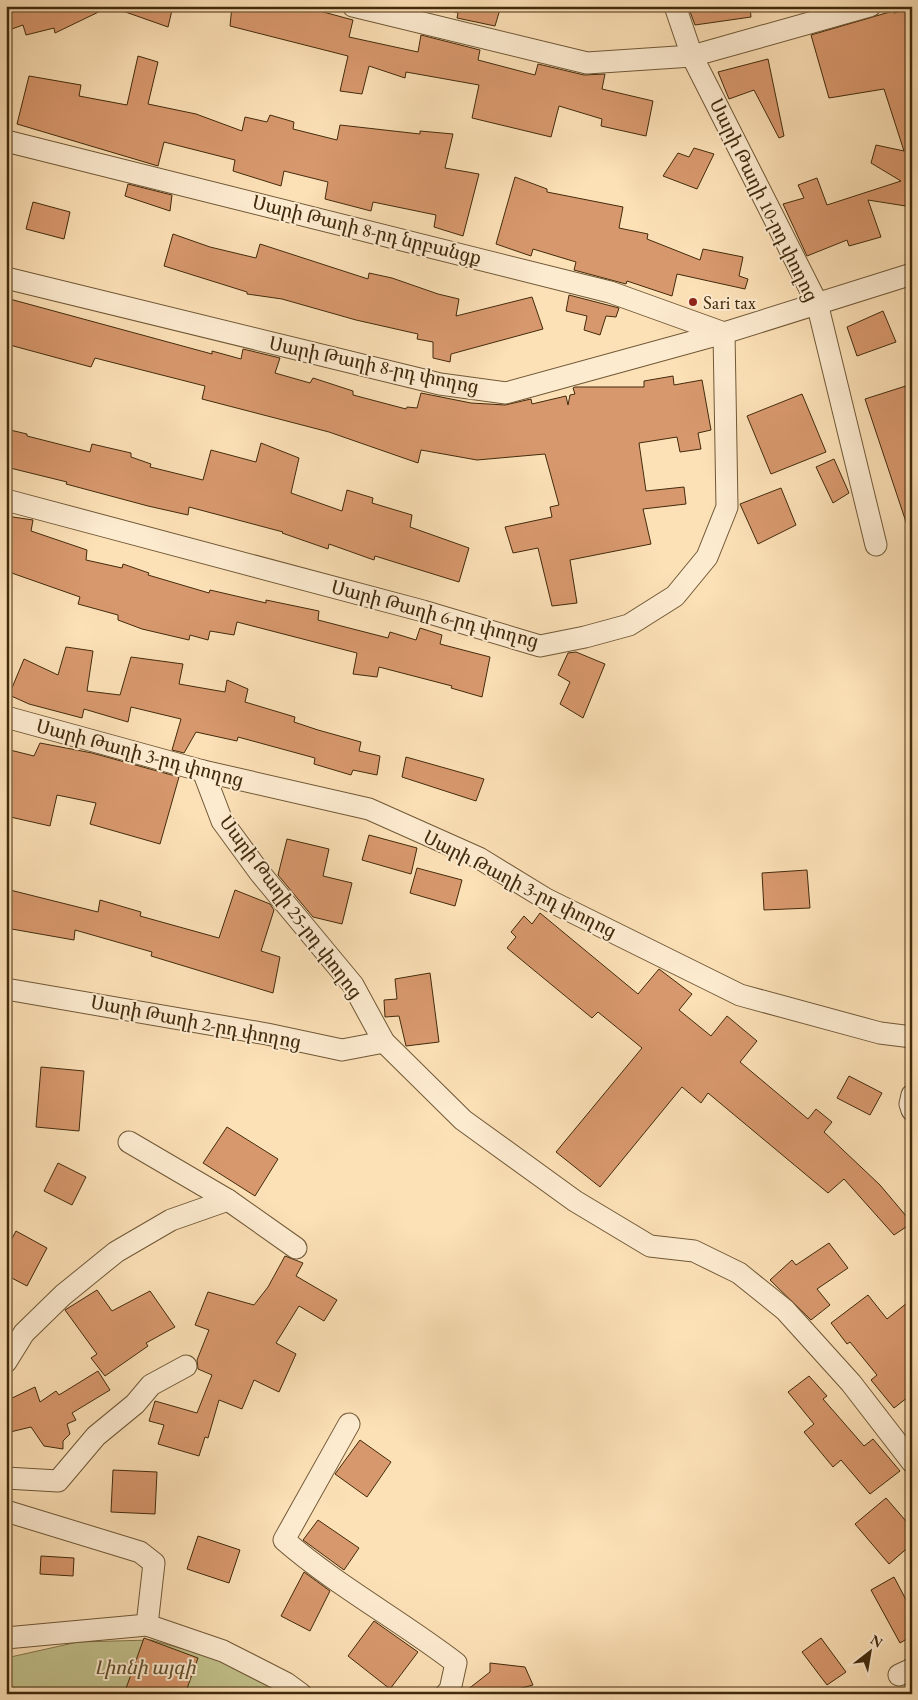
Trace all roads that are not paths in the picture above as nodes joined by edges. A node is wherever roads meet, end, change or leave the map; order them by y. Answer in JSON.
{"nodes":[{"id":1,"x":353,"y":6,"type":"edge"},
{"id":2,"x":675,"y":6,"type":"edge"},
{"id":3,"x":870,"y":6,"type":"edge"},
{"id":4,"x":692,"y":56,"type":"junction"},
{"id":5,"x":6,"y":141,"type":"edge"},
{"id":6,"x":912,"y":274,"type":"edge"},
{"id":7,"x":6,"y":278,"type":"edge"},
{"id":8,"x":817,"y":303,"type":"junction"},
{"id":9,"x":724,"y":333,"type":"junction"},
{"id":10,"x":6,"y":500,"type":"edge"},
{"id":11,"x":876,"y":545,"type":"dead end"},
{"id":12,"x":6,"y":717,"type":"edge"},
{"id":13,"x":203,"y":771,"type":"junction"},
{"id":14,"x":6,"y":989,"type":"edge"},
{"id":15,"x":912,"y":1037,"type":"edge"},
{"id":16,"x":384,"y":1042,"type":"junction"},
{"id":17,"x":912,"y":1095,"type":"edge"},
{"id":18,"x":912,"y":1110,"type":"edge"},
{"id":19,"x":129,"y":1142,"type":"dead end"},
{"id":20,"x":228,"y":1200,"type":"junction"},
{"id":21,"x":296,"y":1248,"type":"dead end"},
{"id":22,"x":6,"y":1362,"type":"edge"},
{"id":23,"x":186,"y":1366,"type":"dead end"},
{"id":24,"x":349,"y":1424,"type":"dead end"},
{"id":25,"x":912,"y":1462,"type":"edge"},
{"id":26,"x":6,"y":1478,"type":"edge"},
{"id":27,"x":6,"y":1511,"type":"edge"},
{"id":28,"x":147,"y":1624,"type":"junction"},
{"id":29,"x":6,"y":1638,"type":"edge"},
{"id":30,"x":301,"y":1694,"type":"edge"},
{"id":31,"x":446,"y":1694,"type":"edge"}],
"edges":[{"from":1,"to":4,"type":"street"},
{"from":2,"to":4,"type":"street","name":"Սարի Թաղի 10-րդ փողոց"},
{"from":3,"to":4,"type":"street"},
{"from":4,"to":8,"type":"street","name":"Սարի Թաղի 10-րդ փողոց"},
{"from":5,"to":9,"type":"street","name":"Սարի Թաղի 8-րդ նրբանցք"},
{"from":6,"to":8,"type":"street","name":"Սարի Թաղի 8-րդ փողոց"},
{"from":7,"to":9,"type":"street","name":"Սարի Թաղի 8-րդ փողոց"},
{"from":8,"to":9,"type":"street","name":"Սարի Թաղի 8-րդ փողոց"},
{"from":8,"to":11,"type":"street","name":"Սարի Թաղի 10-րդ փողոց"},
{"from":9,"to":10,"type":"street","name":"Սարի Թաղի 6-րդ փողոց"},
{"from":12,"to":13,"type":"street","name":"Սարի Թաղի 3-րդ փողոց"},
{"from":13,"to":15,"type":"street","name":"Սարի Թաղի 3-րդ փողոց"},
{"from":13,"to":16,"type":"street","name":"Սարի Թաղի 25-րդ փողոց"},
{"from":14,"to":16,"type":"street","name":"Սարի Թաղի 2-րդ փողոց"},
{"from":16,"to":25,"type":"street","name":"Սարի Թաղի 25-րդ փողոց"},
{"from":17,"to":18,"type":"street"},
{"from":19,"to":20,"type":"street"},
{"from":20,"to":21,"type":"street"},
{"from":20,"to":22,"type":"street"},
{"from":23,"to":26,"type":"street"},
{"from":24,"to":31,"type":"street"},
{"from":27,"to":28,"type":"street"},
{"from":28,"to":29,"type":"street"},
{"from":28,"to":30,"type":"street"}]}
